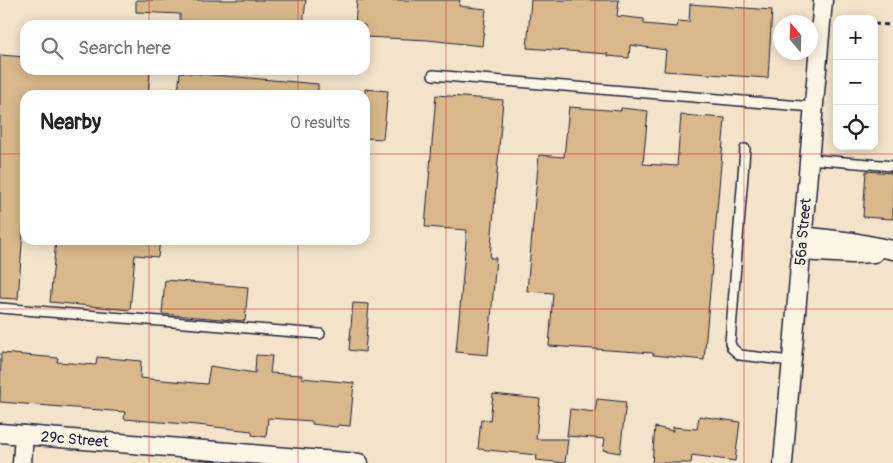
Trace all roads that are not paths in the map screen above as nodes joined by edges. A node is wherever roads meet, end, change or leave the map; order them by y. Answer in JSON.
{"nodes":[{"id":1,"x":823,"y":0,"type":"edge"},
{"id":2,"x":433,"y":75,"type":"dead end"},
{"id":3,"x":813,"y":107,"type":"junction"},
{"id":4,"x":745,"y":149,"type":"dead end"},
{"id":5,"x":809,"y":159,"type":"junction"},
{"id":6,"x":893,"y":166,"type":"edge"},
{"id":7,"x":801,"y":244,"type":"junction"},
{"id":8,"x":892,"y":250,"type":"edge"},
{"id":9,"x":0,"y":308,"type":"edge"},
{"id":10,"x":320,"y":334,"type":"dead end"},
{"id":11,"x":791,"y":362,"type":"junction"},
{"id":12,"x":0,"y":433,"type":"edge"},
{"id":13,"x":24,"y":435,"type":"junction"},
{"id":14,"x":22,"y":463,"type":"edge"},
{"id":15,"x":358,"y":463,"type":"edge"},
{"id":16,"x":783,"y":463,"type":"edge"}],
"edges":[{"from":1,"to":3,"type":"street","name":"56a Street"},
{"from":2,"to":3,"type":"lane"},
{"from":3,"to":5,"type":"street","name":"56a Street"},
{"from":4,"to":11,"type":"lane"},
{"from":5,"to":6,"type":"lane"},
{"from":5,"to":7,"type":"street","name":"56a Street"},
{"from":7,"to":8,"type":"street"},
{"from":7,"to":11,"type":"street","name":"56a Street"},
{"from":9,"to":10,"type":"lane"},
{"from":11,"to":16,"type":"street","name":"56a Street"},
{"from":12,"to":13,"type":"street","name":"29c Street"},
{"from":13,"to":14,"type":"street"},
{"from":13,"to":15,"type":"street","name":"29c Street"}]}
